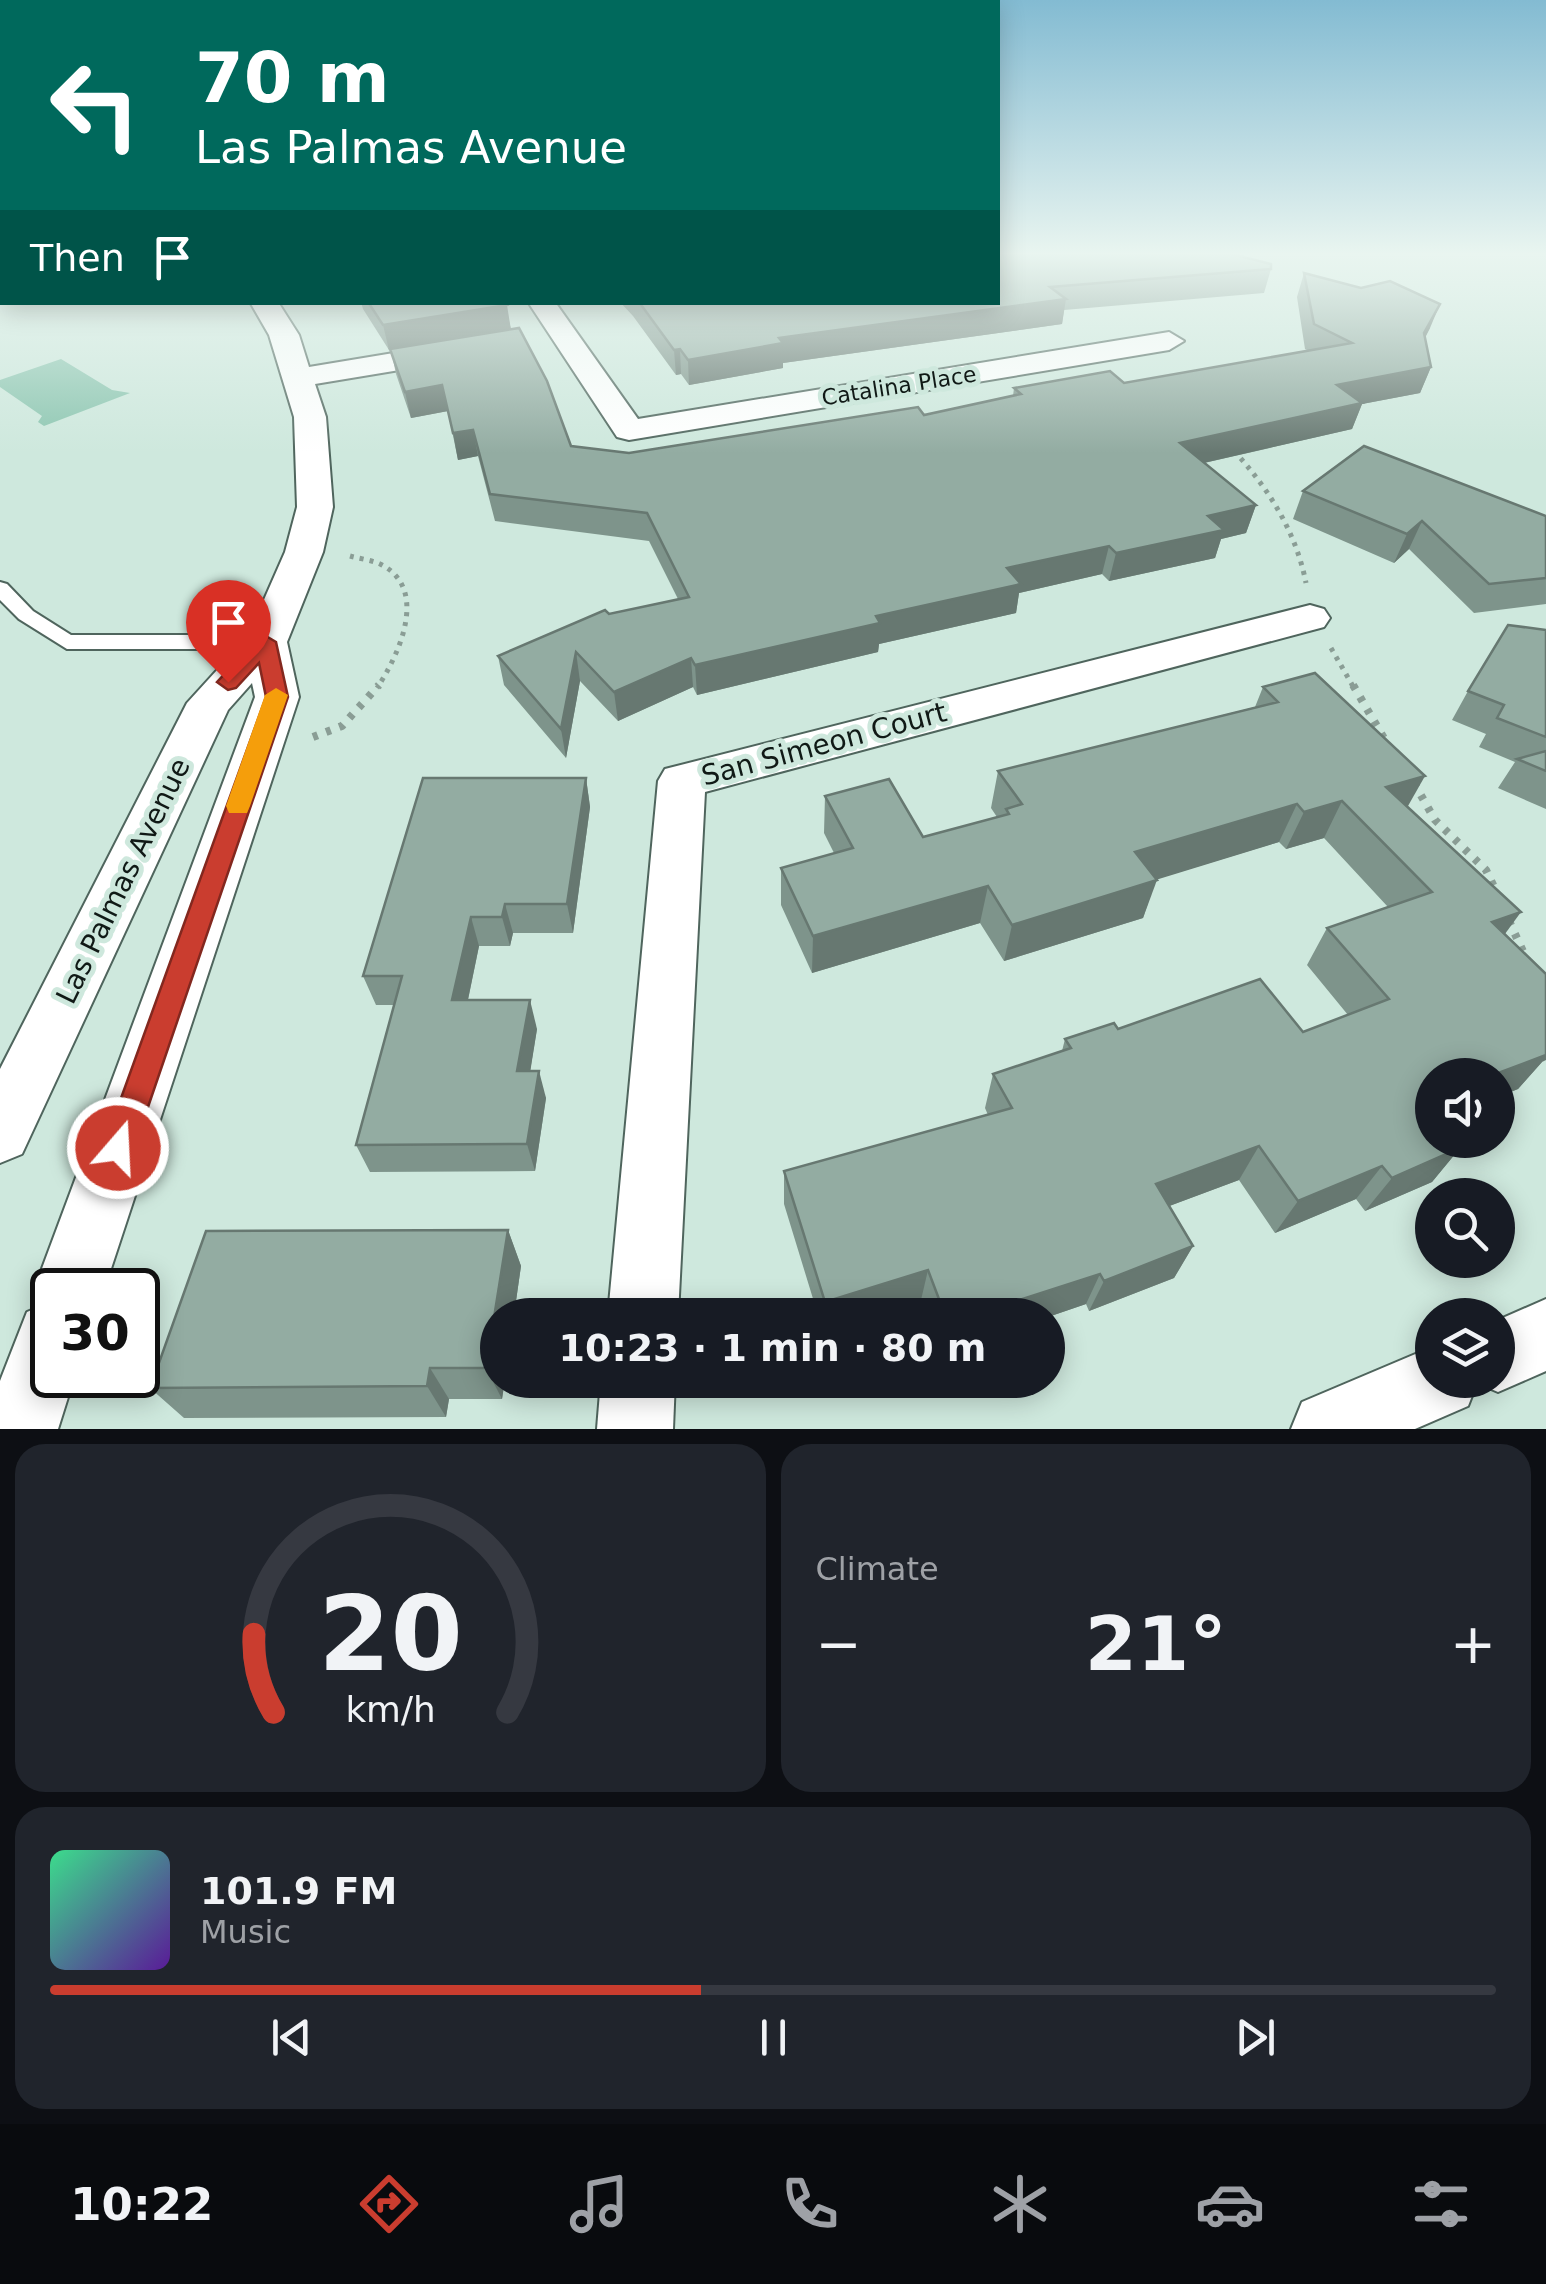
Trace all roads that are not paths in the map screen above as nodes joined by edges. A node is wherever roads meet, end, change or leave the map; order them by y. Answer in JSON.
{"nodes":[{"id":1,"x":275,"y":320,"type":"edge"},
{"id":2,"x":551,"y":320,"type":"edge"},
{"id":3,"x":559,"y":334,"type":"junction"},
{"id":4,"x":522,"y":340,"type":"edge"},
{"id":5,"x":1170,"y":341,"type":"dead end"},
{"id":6,"x":484,"y":347,"type":"edge"},
{"id":7,"x":297,"y":378,"type":"junction"},
{"id":8,"x":0,"y":588,"type":"edge"},
{"id":9,"x":1310,"y":618,"type":"road end"},
{"id":10,"x":266,"y":642,"type":"junction"},
{"id":11,"x":0,"y":1133,"type":"edge"},
{"id":12,"x":77,"y":1268,"type":"edge"},
{"id":13,"x":644,"y":1298,"type":"edge"},
{"id":14,"x":1546,"y":1335,"type":"edge"},
{"id":15,"x":1515,"y":1349,"type":"edge"},
{"id":16,"x":1415,"y":1392,"type":"edge"},
{"id":17,"x":31,"y":1398,"type":"edge"},
{"id":18,"x":637,"y":1398,"type":"edge"},
{"id":19,"x":20,"y":1429,"type":"edge"},
{"id":20,"x":635,"y":1429,"type":"edge"},
{"id":21,"x":1328,"y":1429,"type":"edge"}],
"edges":[{"from":1,"to":7,"type":"street","name":"Las Palmas Avenue"},
{"from":2,"to":3,"type":"street"},
{"from":3,"to":4,"type":"street"},
{"from":3,"to":5,"type":"street","name":"Catalina Place"},
{"from":6,"to":7,"type":"street"},
{"from":7,"to":10,"type":"street","name":"Las Palmas Avenue"},
{"from":8,"to":10,"type":"lane"},
{"from":9,"to":13,"type":"street","name":"San Simeon Court"},
{"from":10,"to":11,"type":"street","name":"Las Palmas Avenue"},
{"from":10,"to":12,"type":"street"},
{"from":14,"to":15,"type":"street"},
{"from":16,"to":21,"type":"street"},
{"from":17,"to":19,"type":"street"},
{"from":18,"to":20,"type":"street"}]}
